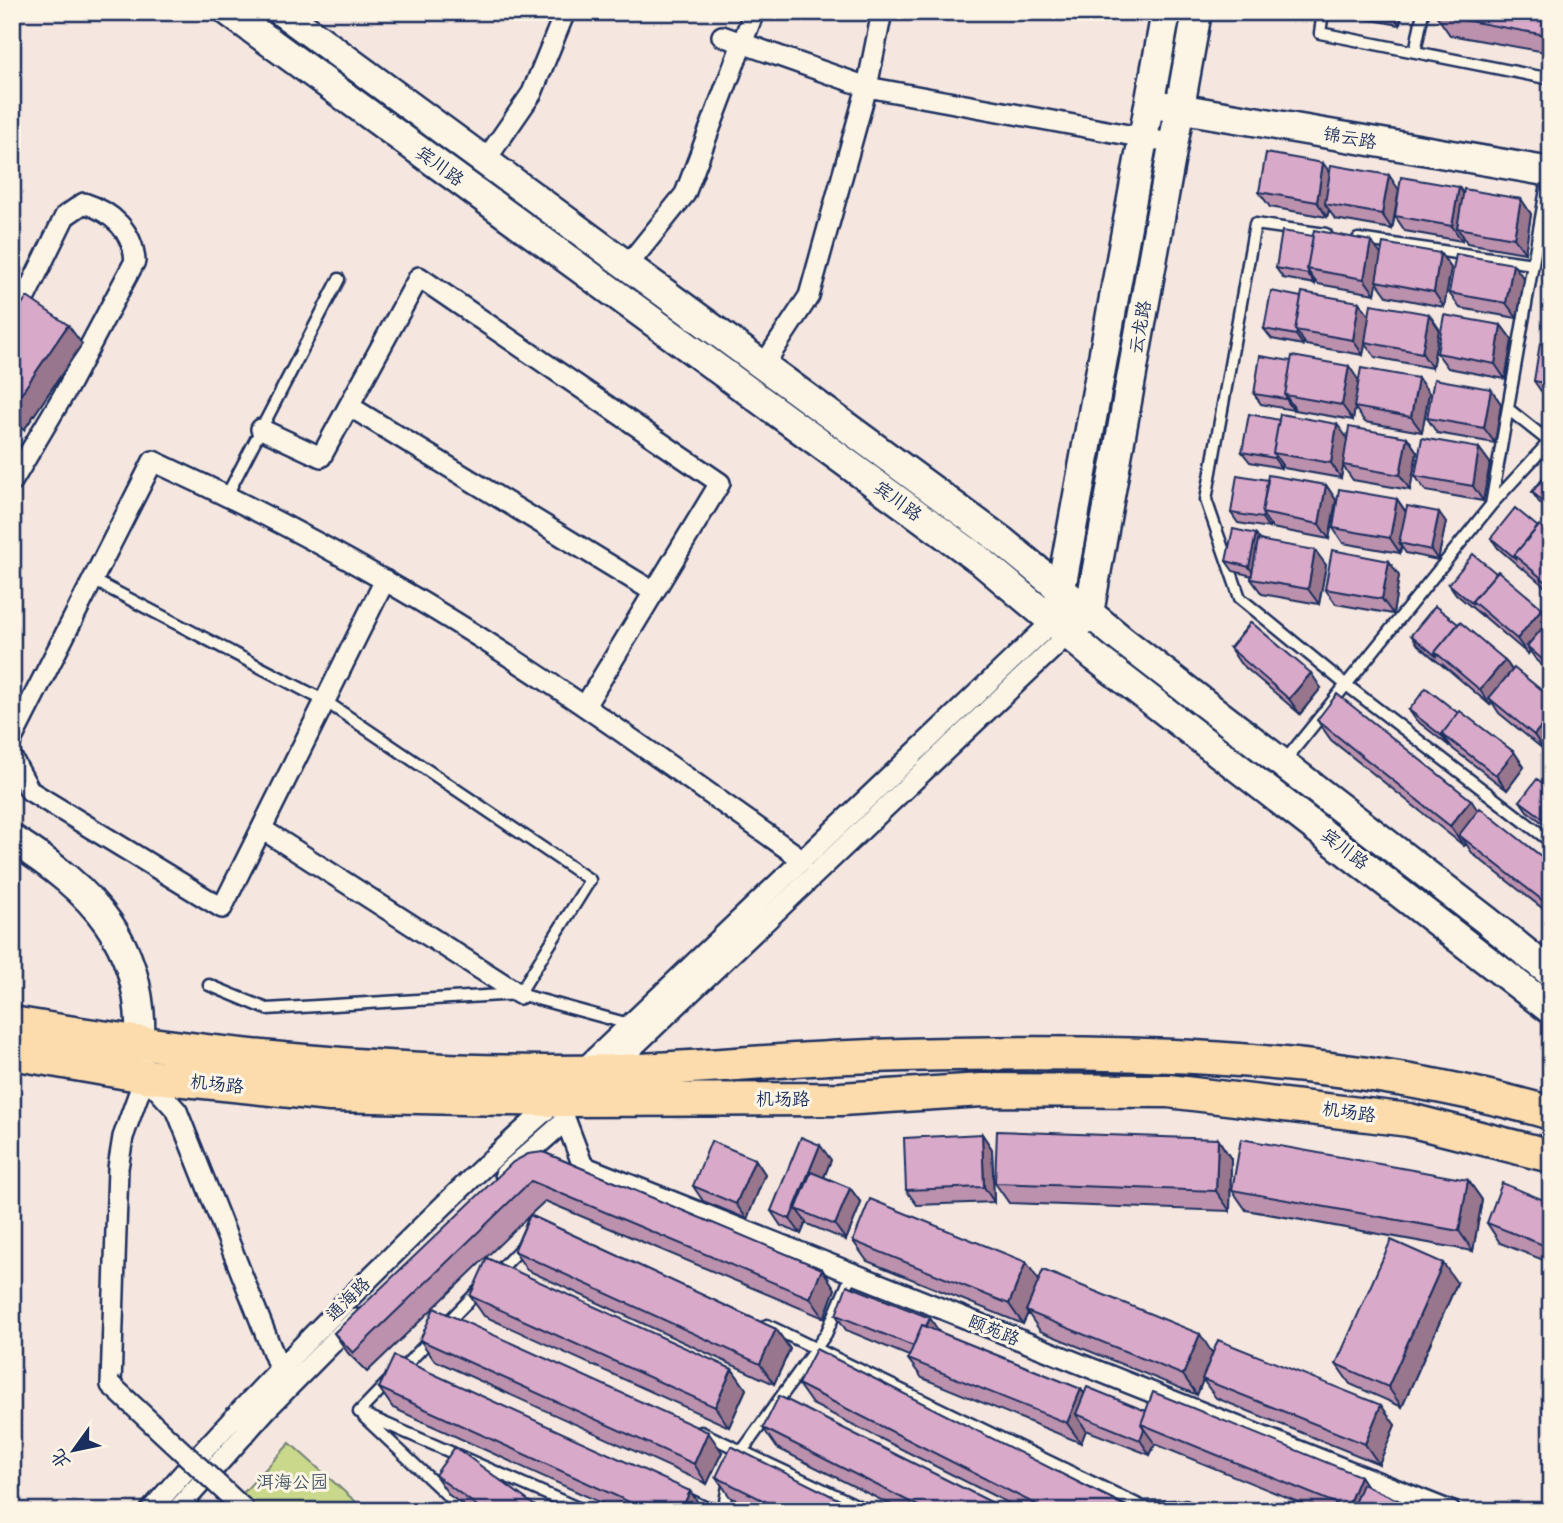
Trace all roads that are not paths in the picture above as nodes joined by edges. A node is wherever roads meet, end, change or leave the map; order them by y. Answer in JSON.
{"nodes":[{"id":1,"x":229,"y":12,"type":"edge"},
{"id":2,"x":282,"y":12,"type":"edge"},
{"id":3,"x":565,"y":12,"type":"edge"},
{"id":4,"x":754,"y":12,"type":"edge"},
{"id":5,"x":883,"y":12,"type":"edge"},
{"id":6,"x":1166,"y":12,"type":"edge"},
{"id":7,"x":1197,"y":12,"type":"edge"},
{"id":8,"x":1323,"y":12,"type":"edge"},
{"id":9,"x":1423,"y":12,"type":"edge"},
{"id":10,"x":722,"y":36,"type":"dead end"},
{"id":11,"x":741,"y":44,"type":"junction"},
{"id":12,"x":1415,"y":52,"type":"junction"},
{"id":13,"x":1551,"y":79,"type":"edge"},
{"id":14,"x":867,"y":87,"type":"junction"},
{"id":15,"x":1150,"y":103,"type":"junction"},
{"id":16,"x":1180,"y":108,"type":"junction"},
{"id":17,"x":1144,"y":138,"type":"junction"},
{"id":18,"x":1173,"y":144,"type":"junction"},
{"id":19,"x":485,"y":161,"type":"junction"},
{"id":20,"x":1550,"y":172,"type":"edge"},
{"id":21,"x":1335,"y":236,"type":"edge"},
{"id":22,"x":1348,"y":237,"type":"edge"},
{"id":23,"x":1533,"y":264,"type":"junction"},
{"id":24,"x":627,"y":265,"type":"junction"},
{"id":25,"x":339,"y":278,"type":"dead end"},
{"id":26,"x":12,"y":324,"type":"edge"},
{"id":27,"x":763,"y":366,"type":"junction"},
{"id":28,"x":349,"y":406,"type":"junction"},
{"id":29,"x":1508,"y":409,"type":"junction"},
{"id":30,"x":261,"y":429,"type":"junction"},
{"id":31,"x":1550,"y":443,"type":"edge"},
{"id":32,"x":12,"y":482,"type":"edge"},
{"id":33,"x":227,"y":495,"type":"junction"},
{"id":34,"x":1490,"y":505,"type":"junction"},
{"id":35,"x":93,"y":580,"type":"junction"},
{"id":36,"x":385,"y":580,"type":"junction"},
{"id":37,"x":1062,"y":591,"type":"junction"},
{"id":38,"x":654,"y":592,"type":"junction"},
{"id":39,"x":1089,"y":613,"type":"junction"},
{"id":40,"x":1060,"y":628,"type":"junction"},
{"id":41,"x":1345,"y":684,"type":"junction"},
{"id":42,"x":326,"y":701,"type":"junction"},
{"id":43,"x":584,"y":706,"type":"junction"},
{"id":44,"x":12,"y":739,"type":"edge"},
{"id":45,"x":12,"y":758,"type":"edge"},
{"id":46,"x":1282,"y":763,"type":"junction"},
{"id":47,"x":261,"y":829,"type":"junction"},
{"id":48,"x":12,"y":839,"type":"edge"},
{"id":49,"x":1551,"y":842,"type":"edge"},
{"id":50,"x":803,"y":860,"type":"junction"},
{"id":51,"x":1551,"y":973,"type":"edge"},
{"id":52,"x":209,"y":985,"type":"dead end"},
{"id":53,"x":519,"y":994,"type":"junction"},
{"id":54,"x":1551,"y":1010,"type":"edge"},
{"id":55,"x":12,"y":1023,"type":"edge"},
{"id":56,"x":629,"y":1025,"type":"junction"},
{"id":57,"x":140,"y":1045,"type":"junction"},
{"id":58,"x":12,"y":1053,"type":"edge"},
{"id":59,"x":594,"y":1071,"type":"junction"},
{"id":60,"x":145,"y":1076,"type":"junction"},
{"id":61,"x":561,"y":1111,"type":"junction"},
{"id":62,"x":1551,"y":1113,"type":"edge"},
{"id":63,"x":1551,"y":1156,"type":"edge"},
{"id":64,"x":487,"y":1191,"type":"edge"},
{"id":65,"x":453,"y":1223,"type":"edge"},
{"id":66,"x":535,"y":1234,"type":"edge"},
{"id":67,"x":852,"y":1274,"type":"junction"},
{"id":68,"x":388,"y":1287,"type":"edge"},
{"id":69,"x":369,"y":1306,"type":"edge"},
{"id":70,"x":452,"y":1318,"type":"junction"},
{"id":71,"x":755,"y":1320,"type":"edge"},
{"id":72,"x":465,"y":1323,"type":"edge"},
{"id":73,"x":817,"y":1348,"type":"junction"},
{"id":74,"x":404,"y":1366,"type":"junction"},
{"id":75,"x":279,"y":1368,"type":"junction"},
{"id":76,"x":416,"y":1372,"type":"edge"},
{"id":77,"x":288,"y":1389,"type":"junction"},
{"id":78,"x":359,"y":1412,"type":"junction"},
{"id":79,"x":691,"y":1427,"type":"edge"},
{"id":80,"x":742,"y":1451,"type":"junction"},
{"id":81,"x":676,"y":1493,"type":"edge"},
{"id":82,"x":1187,"y":1509,"type":"edge"},
{"id":83,"x":150,"y":1511,"type":"edge"},
{"id":84,"x":176,"y":1511,"type":"edge"},
{"id":85,"x":246,"y":1511,"type":"edge"},
{"id":86,"x":464,"y":1511,"type":"edge"},
{"id":87,"x":584,"y":1511,"type":"edge"},
{"id":88,"x":713,"y":1511,"type":"edge"},
{"id":89,"x":723,"y":1511,"type":"edge"},
{"id":90,"x":869,"y":1511,"type":"edge"},
{"id":91,"x":1450,"y":1511,"type":"edge"}],
"edges":[{"from":1,"to":40,"type":"main road","name":"宾川路"},
{"from":2,"to":19,"type":"main road","name":"宾川路"},
{"from":3,"to":19,"type":"street"},
{"from":4,"to":11,"type":"street"},
{"from":5,"to":14,"type":"street"},
{"from":6,"to":15,"type":"main road","name":"云龙路"},
{"from":7,"to":16,"type":"main road","name":"云龙路"},
{"from":8,"to":12,"type":"lane"},
{"from":9,"to":12,"type":"lane"},
{"from":10,"to":11,"type":"street"},
{"from":11,"to":14,"type":"street"},
{"from":11,"to":24,"type":"street"},
{"from":12,"to":13,"type":"lane"},
{"from":14,"to":17,"type":"street"},
{"from":14,"to":27,"type":"street"},
{"from":15,"to":16,"type":"main road","name":"锦云路"},
{"from":15,"to":17,"type":"main road","name":"云龙路"},
{"from":16,"to":18,"type":"main road","name":"云龙路"},
{"from":16,"to":20,"type":"main road","name":"锦云路"},
{"from":17,"to":18,"type":"street"},
{"from":17,"to":37,"type":"main road","name":"云龙路"},
{"from":18,"to":39,"type":"main road","name":"云龙路"},
{"from":19,"to":24,"type":"main road","name":"宾川路"},
{"from":20,"to":23,"type":"lane"},
{"from":21,"to":41,"type":"lane"},
{"from":22,"to":23,"type":"lane"},
{"from":23,"to":29,"type":"lane"},
{"from":24,"to":27,"type":"main road","name":"宾川路"},
{"from":25,"to":30,"type":"lane"},
{"from":26,"to":32,"type":"street"},
{"from":27,"to":37,"type":"main road","name":"宾川路"},
{"from":28,"to":30,"type":"street"},
{"from":28,"to":38,"type":"street"},
{"from":28,"to":38,"type":"street"},
{"from":29,"to":31,"type":"lane"},
{"from":29,"to":34,"type":"lane"},
{"from":30,"to":33,"type":"lane"},
{"from":31,"to":34,"type":"lane"},
{"from":33,"to":35,"type":"street"},
{"from":33,"to":36,"type":"street"},
{"from":34,"to":41,"type":"lane"},
{"from":35,"to":42,"type":"lane"},
{"from":35,"to":44,"type":"street"},
{"from":36,"to":42,"type":"street"},
{"from":36,"to":43,"type":"street"},
{"from":37,"to":39,"type":"main road","name":"宾川路"},
{"from":37,"to":40,"type":"main road","name":"云龙路"},
{"from":38,"to":43,"type":"street"},
{"from":39,"to":40,"type":"main road"},
{"from":39,"to":46,"type":"main road","name":"宾川路"},
{"from":40,"to":50,"type":"street"},
{"from":40,"to":54,"type":"main road","name":"宾川路"},
{"from":40,"to":59,"type":"street"},
{"from":41,"to":46,"type":"lane"},
{"from":41,"to":49,"type":"lane"},
{"from":42,"to":47,"type":"street"},
{"from":42,"to":53,"type":"lane"},
{"from":43,"to":50,"type":"street"},
{"from":45,"to":47,"type":"street"},
{"from":46,"to":51,"type":"main road","name":"宾川路"},
{"from":47,"to":53,"type":"street"},
{"from":48,"to":57,"type":"main road"},
{"from":50,"to":56,"type":"street"},
{"from":52,"to":53,"type":"lane"},
{"from":53,"to":56,"type":"lane"},
{"from":55,"to":57,"type":"main road","name":"机场路"},
{"from":56,"to":59,"type":"street"},
{"from":57,"to":59,"type":"main road","name":"机场路"},
{"from":57,"to":60,"type":"street"},
{"from":58,"to":60,"type":"main road","name":"机场路"},
{"from":59,"to":62,"type":"main road","name":"机场路"},
{"from":60,"to":61,"type":"main road","name":"机场路"},
{"from":60,"to":75,"type":"street"},
{"from":60,"to":85,"type":"street","bridge":true},
{"from":61,"to":63,"type":"main road","name":"机场路"},
{"from":61,"to":64,"type":"street"},
{"from":61,"to":67,"type":"street","name":"颐苑路"},
{"from":61,"to":75,"type":"street","name":"通海路"},
{"from":65,"to":68,"type":"street","name":"通海路"},
{"from":66,"to":70,"type":"lane"},
{"from":67,"to":73,"type":"lane"},
{"from":67,"to":91,"type":"street","name":"颐苑路"},
{"from":69,"to":77,"type":"street","name":"通海路"},
{"from":70,"to":72,"type":"lane"},
{"from":70,"to":74,"type":"lane"},
{"from":71,"to":73,"type":"lane"},
{"from":73,"to":80,"type":"lane"},
{"from":73,"to":82,"type":"lane"},
{"from":74,"to":76,"type":"lane"},
{"from":74,"to":78,"type":"lane"},
{"from":75,"to":77,"type":"street"},
{"from":75,"to":83,"type":"street","name":"通海路"},
{"from":77,"to":84,"type":"street","name":"通海路"},
{"from":78,"to":86,"type":"lane"},
{"from":78,"to":87,"type":"lane"},
{"from":79,"to":80,"type":"lane"},
{"from":80,"to":89,"type":"lane"},
{"from":80,"to":90,"type":"lane"},
{"from":81,"to":88,"type":"lane"}]}
